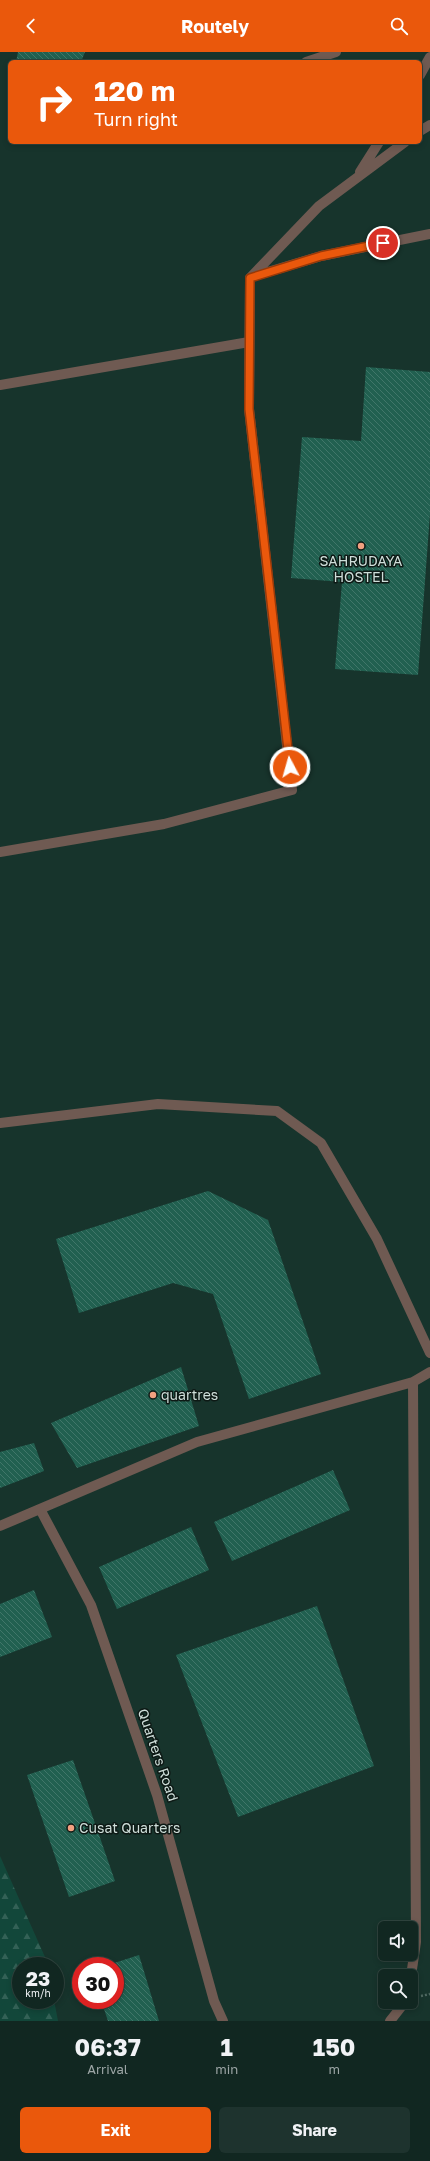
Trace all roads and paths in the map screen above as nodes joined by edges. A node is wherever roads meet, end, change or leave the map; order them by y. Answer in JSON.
{"nodes":[{"id":1,"x":336,"y":52,"type":"edge"},
{"id":2,"x":430,"y":57,"type":"edge"},
{"id":3,"x":312,"y":60,"type":"edge"},
{"id":4,"x":422,"y":71,"type":"edge"},
{"id":5,"x":378,"y":144,"type":"edge"},
{"id":6,"x":402,"y":144,"type":"edge"},
{"id":7,"x":356,"y":178,"type":"junction"},
{"id":8,"x":430,"y":234,"type":"edge"},
{"id":9,"x":250,"y":278,"type":"junction"},
{"id":10,"x":250,"y":342,"type":"junction"},
{"id":11,"x":3,"y":384,"type":"edge"},
{"id":12,"x":0,"y":852,"type":"edge"},
{"id":13,"x":0,"y":1123,"type":"edge"},
{"id":14,"x":430,"y":1352,"type":"edge"},
{"id":15,"x":430,"y":1372,"type":"edge"},
{"id":16,"x":413,"y":1382,"type":"junction"},
{"id":17,"x":40,"y":1509,"type":"junction"},
{"id":18,"x":0,"y":1526,"type":"edge"},
{"id":19,"x":412,"y":1969,"type":"edge"},
{"id":20,"x":399,"y":2009,"type":"edge"},
{"id":21,"x":223,"y":2021,"type":"edge"},
{"id":22,"x":390,"y":2021,"type":"edge"}],
"edges":[{"from":1,"to":3,"type":"street"},
{"from":2,"to":4,"type":"street"},
{"from":5,"to":7,"type":"street"},
{"from":6,"to":7,"type":"street"},
{"from":7,"to":9,"type":"street"},
{"from":8,"to":9,"type":"street"},
{"from":9,"to":10,"type":"street"},
{"from":10,"to":11,"type":"street"},
{"from":10,"to":12,"type":"street"},
{"from":13,"to":14,"type":"street"},
{"from":15,"to":16,"type":"street"},
{"from":16,"to":17,"type":"street"},
{"from":16,"to":19,"type":"street"},
{"from":17,"to":18,"type":"street"},
{"from":17,"to":21,"type":"street","name":"Quarters Road"},
{"from":20,"to":22,"type":"street"}]}
